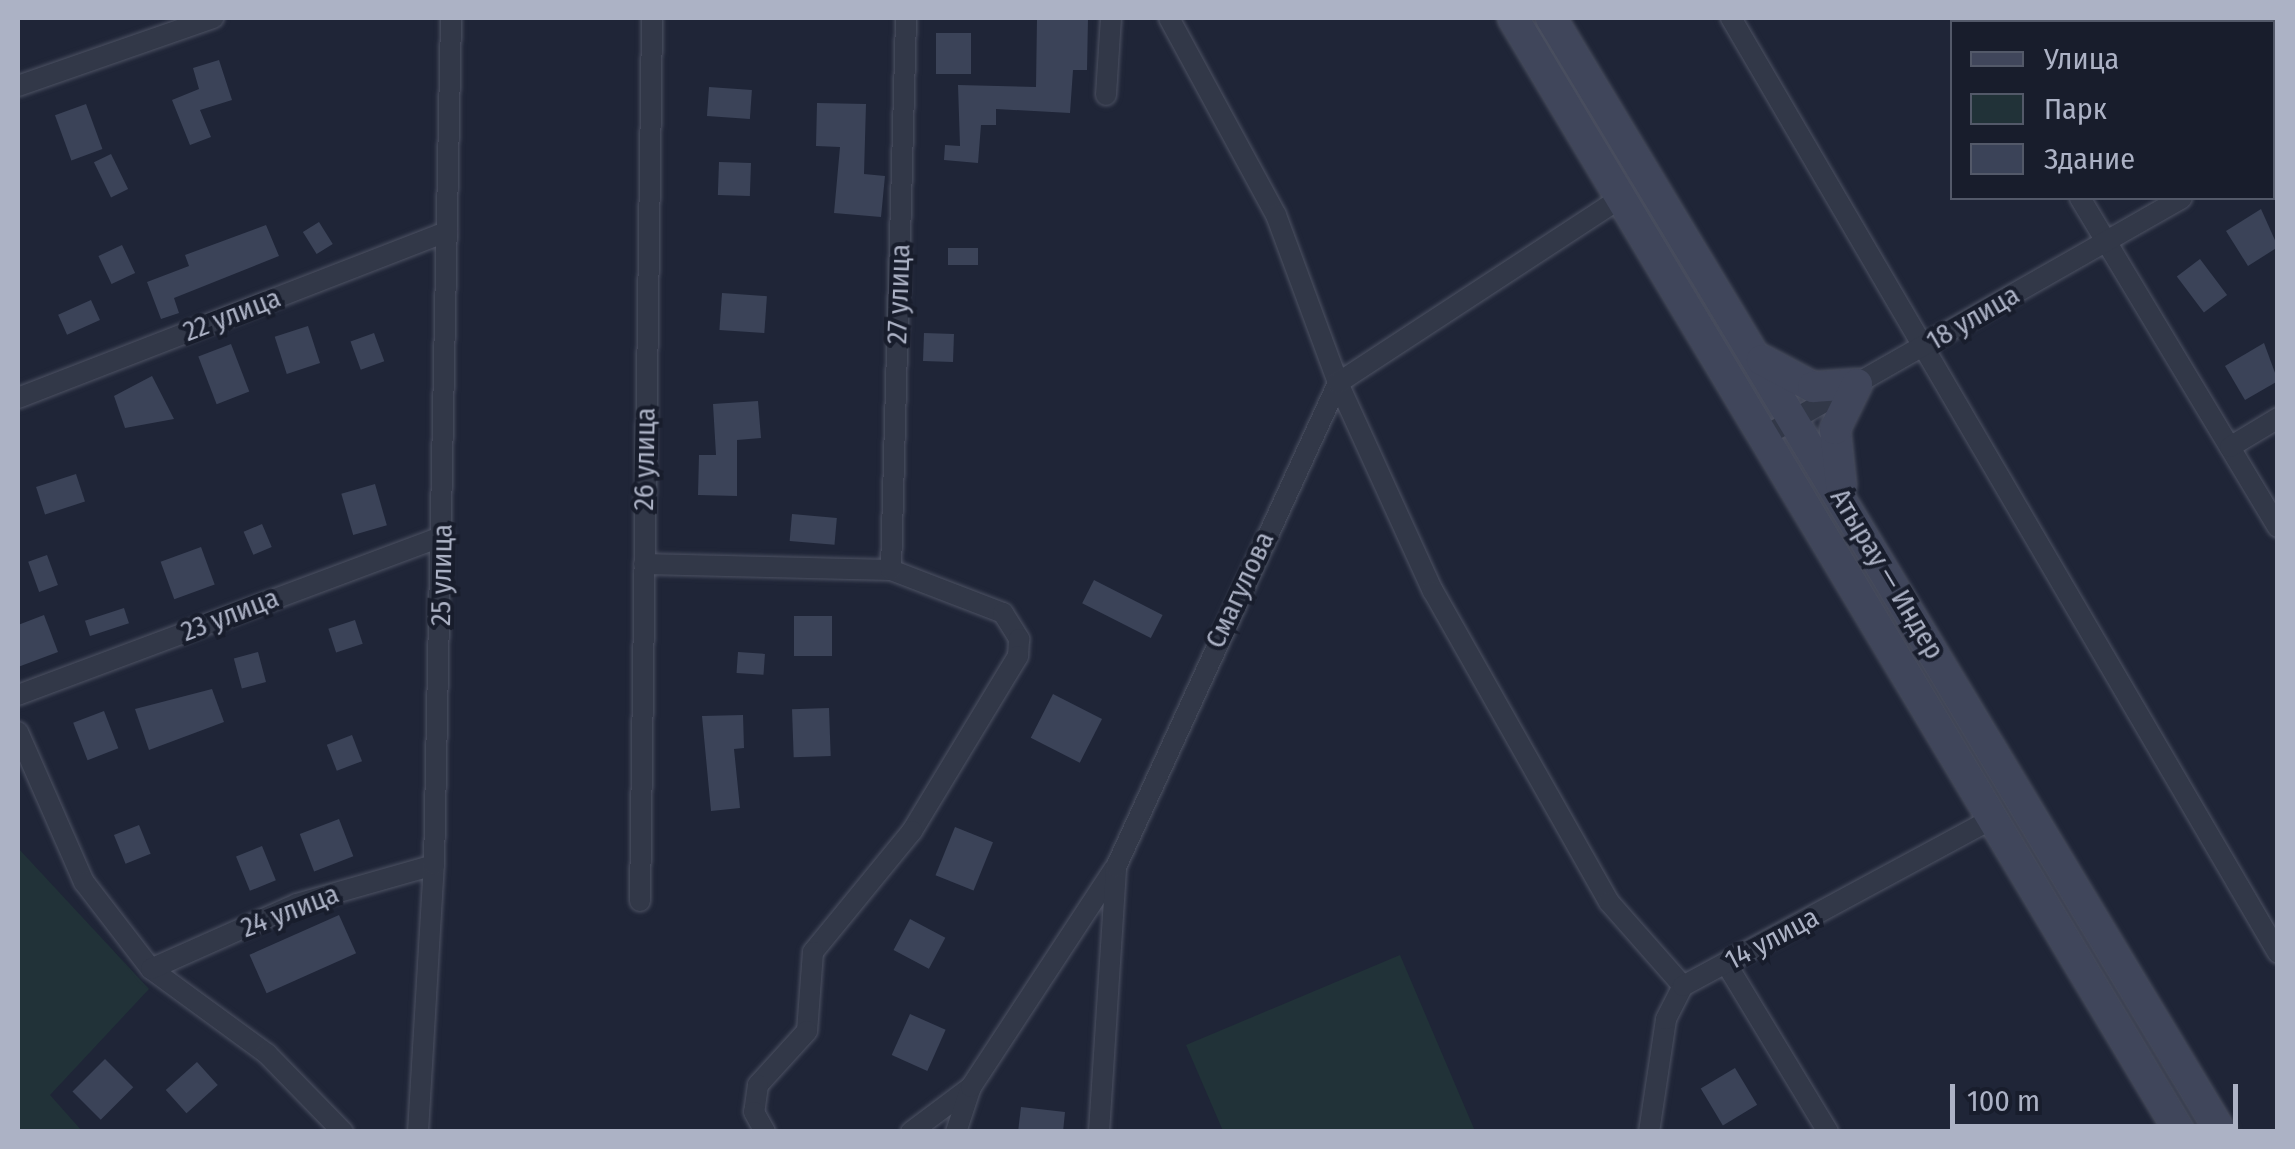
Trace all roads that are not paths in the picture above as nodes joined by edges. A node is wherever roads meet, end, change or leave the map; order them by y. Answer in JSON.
{"nodes":[{"id":1,"x":213,"y":18,"type":"edge"},
{"id":2,"x":451,"y":18,"type":"edge"},
{"id":3,"x":652,"y":18,"type":"edge"},
{"id":4,"x":906,"y":18,"type":"edge"},
{"id":5,"x":1111,"y":18,"type":"edge"},
{"id":6,"x":1169,"y":18,"type":"edge"},
{"id":7,"x":1513,"y":18,"type":"edge"},
{"id":8,"x":1551,"y":18,"type":"edge"},
{"id":9,"x":1730,"y":18,"type":"edge"},
{"id":10,"x":18,"y":86,"type":"edge"},
{"id":11,"x":1106,"y":95,"type":"dead end"},
{"id":12,"x":1622,"y":197,"type":"junction"},
{"id":13,"x":2081,"y":200,"type":"edge"},
{"id":14,"x":2179,"y":200,"type":"edge"},
{"id":15,"x":447,"y":232,"type":"junction"},
{"id":16,"x":2108,"y":242,"type":"junction"},
{"id":17,"x":1925,"y":346,"type":"junction"},
{"id":18,"x":1757,"y":358,"type":"junction"},
{"id":19,"x":1338,"y":383,"type":"junction"},
{"id":20,"x":1857,"y":384,"type":"junction"},
{"id":21,"x":18,"y":398,"type":"edge"},
{"id":22,"x":2278,"y":418,"type":"edge"},
{"id":23,"x":1794,"y":419,"type":"junction"},
{"id":24,"x":1763,"y":438,"type":"junction"},
{"id":25,"x":2230,"y":448,"type":"junction"},
{"id":26,"x":1845,"y":503,"type":"junction"},
{"id":27,"x":2278,"y":527,"type":"edge"},
{"id":28,"x":443,"y":536,"type":"junction"},
{"id":29,"x":644,"y":564,"type":"junction"},
{"id":30,"x":892,"y":570,"type":"junction"},
{"id":31,"x":18,"y":695,"type":"edge"},
{"id":32,"x":18,"y":732,"type":"edge"},
{"id":33,"x":1992,"y":819,"type":"junction"},
{"id":34,"x":434,"y":865,"type":"junction"},
{"id":35,"x":1116,"y":866,"type":"junction"},
{"id":36,"x":640,"y":901,"type":"dead end"},
{"id":37,"x":2278,"y":953,"type":"edge"},
{"id":38,"x":1727,"y":965,"type":"junction"},
{"id":39,"x":151,"y":969,"type":"junction"},
{"id":40,"x":1683,"y":986,"type":"junction"},
{"id":41,"x":971,"y":1087,"type":"junction"},
{"id":42,"x":343,"y":1132,"type":"edge"},
{"id":43,"x":418,"y":1132,"type":"edge"},
{"id":44,"x":765,"y":1132,"type":"edge"},
{"id":45,"x":911,"y":1132,"type":"edge"},
{"id":46,"x":956,"y":1132,"type":"edge"},
{"id":47,"x":1099,"y":1132,"type":"edge"},
{"id":48,"x":1649,"y":1132,"type":"edge"},
{"id":49,"x":1828,"y":1132,"type":"edge"},
{"id":50,"x":2180,"y":1132,"type":"edge"},
{"id":51,"x":2221,"y":1132,"type":"edge"}],
"edges":[{"from":1,"to":10,"type":"street"},
{"from":2,"to":15,"type":"street","name":"25 улица"},
{"from":3,"to":29,"type":"street","name":"26 улица"},
{"from":4,"to":30,"type":"street","name":"27 улица"},
{"from":5,"to":11,"type":"street"},
{"from":6,"to":19,"type":"street"},
{"from":7,"to":12,"type":"main road","name":"Атырау — Индер"},
{"from":8,"to":18,"type":"main road","name":"Атырау — Индер"},
{"from":9,"to":17,"type":"street"},
{"from":12,"to":19,"type":"street"},
{"from":12,"to":24,"type":"main road","name":"Атырау — Индер"},
{"from":13,"to":16,"type":"street"},
{"from":14,"to":16,"type":"street","name":"18 улица"},
{"from":15,"to":21,"type":"street","name":"22 улица"},
{"from":15,"to":28,"type":"street","name":"25 улица"},
{"from":16,"to":17,"type":"street","name":"18 улица"},
{"from":16,"to":25,"type":"street"},
{"from":17,"to":20,"type":"street","name":"18 улица"},
{"from":17,"to":37,"type":"street"},
{"from":18,"to":20,"type":"main road"},
{"from":18,"to":23,"type":"main road","name":"Атырау — Индер"},
{"from":19,"to":35,"type":"street","name":"Смагулова"},
{"from":19,"to":40,"type":"street"},
{"from":20,"to":23,"type":"street","name":"18 улица"},
{"from":20,"to":26,"type":"main road"},
{"from":22,"to":25,"type":"street"},
{"from":23,"to":24,"type":"street","name":"18 улица"},
{"from":23,"to":26,"type":"main road","name":"Атырау — Индер"},
{"from":24,"to":33,"type":"main road","name":"Атырау — Индер"},
{"from":25,"to":27,"type":"street"},
{"from":26,"to":51,"type":"main road","name":"Атырау — Индер"},
{"from":28,"to":31,"type":"street","name":"23 улица"},
{"from":28,"to":34,"type":"street","name":"25 улица"},
{"from":29,"to":30,"type":"street"},
{"from":29,"to":36,"type":"street","name":"26 улица"},
{"from":30,"to":44,"type":"street"},
{"from":32,"to":39,"type":"street"},
{"from":33,"to":38,"type":"street","name":"14 улица"},
{"from":33,"to":50,"type":"main road","name":"Атырау — Индер"},
{"from":34,"to":39,"type":"street","name":"24 улица"},
{"from":34,"to":43,"type":"street","name":"25 улица"},
{"from":35,"to":41,"type":"street"},
{"from":35,"to":47,"type":"street","name":"Смагулова"},
{"from":38,"to":40,"type":"street","name":"14 улица"},
{"from":38,"to":49,"type":"street"},
{"from":39,"to":42,"type":"street"},
{"from":40,"to":48,"type":"street"},
{"from":41,"to":45,"type":"street"},
{"from":41,"to":46,"type":"street"}]}
